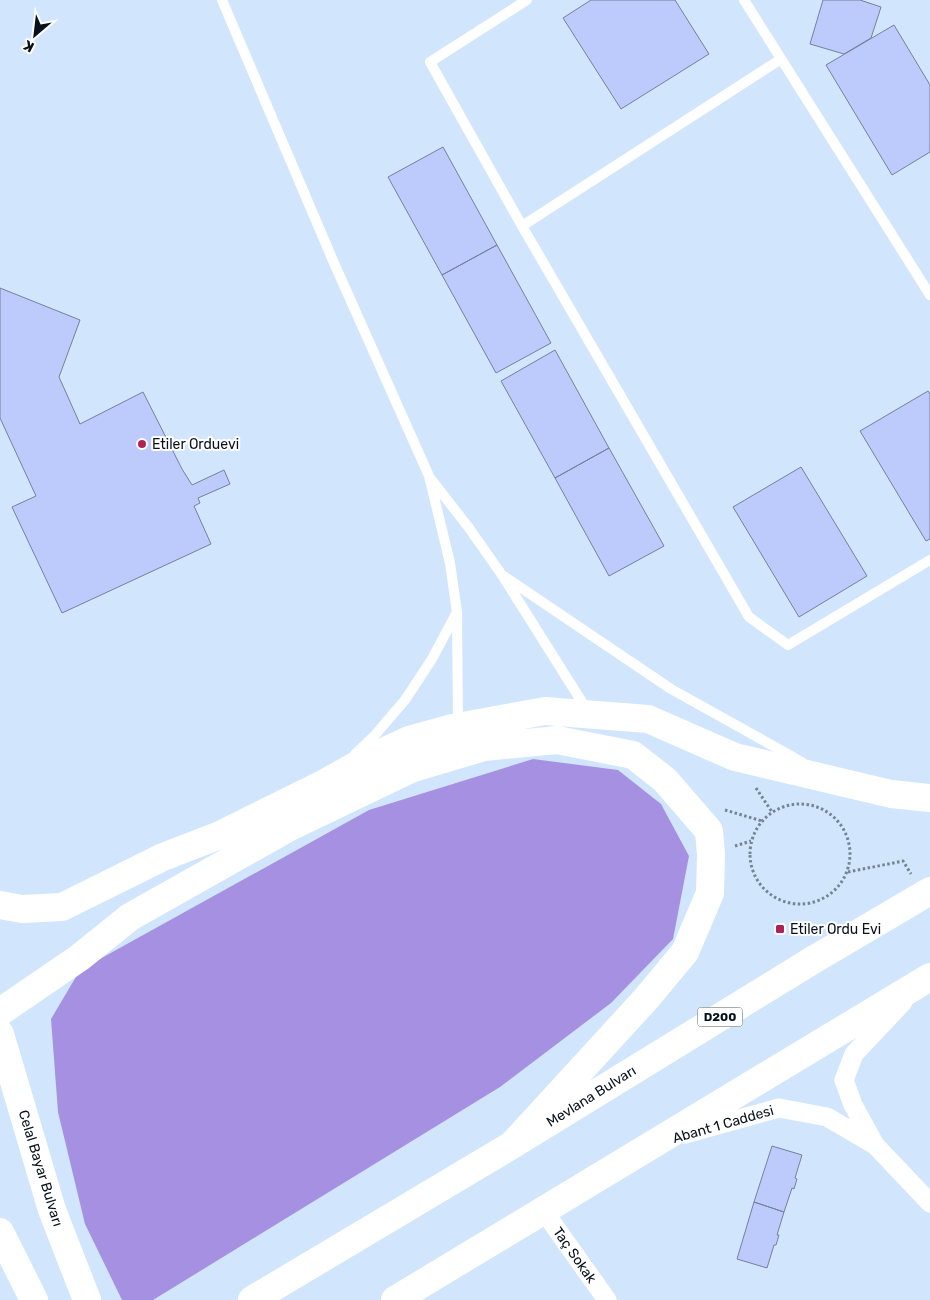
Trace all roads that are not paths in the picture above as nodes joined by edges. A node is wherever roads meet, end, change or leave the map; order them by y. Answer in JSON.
{"nodes":[{"id":1,"x":222,"y":0,"type":"edge"},
{"id":2,"x":527,"y":0,"type":"edge"},
{"id":3,"x":744,"y":0,"type":"edge"},
{"id":4,"x":781,"y":59,"type":"junction"},
{"id":5,"x":522,"y":226,"type":"junction"},
{"id":6,"x":930,"y":295,"type":"edge"},
{"id":7,"x":429,"y":476,"type":"junction"},
{"id":8,"x":930,"y":560,"type":"edge"},
{"id":9,"x":502,"y":575,"type":"junction"},
{"id":10,"x":457,"y":612,"type":"junction"},
{"id":11,"x":590,"y":715,"type":"junction"},
{"id":12,"x":458,"y":727,"type":"junction"},
{"id":13,"x":835,"y":780,"type":"junction"},
{"id":14,"x":324,"y":783,"type":"junction"},
{"id":15,"x":930,"y":798,"type":"edge"},
{"id":16,"x":930,"y":891,"type":"edge"},
{"id":17,"x":0,"y":905,"type":"edge"},
{"id":18,"x":928,"y":979,"type":"edge"},
{"id":19,"x":0,"y":1012,"type":"edge"},
{"id":20,"x":0,"y":1034,"type":"edge"},
{"id":21,"x":653,"y":1144,"type":"junction"},
{"id":22,"x":512,"y":1145,"type":"junction"},
{"id":23,"x":875,"y":1145,"type":"junction"},
{"id":24,"x":930,"y":1203,"type":"edge"},
{"id":25,"x":542,"y":1210,"type":"junction"},
{"id":26,"x":0,"y":1232,"type":"edge"},
{"id":27,"x":263,"y":1293,"type":"edge"},
{"id":28,"x":34,"y":1300,"type":"edge"},
{"id":29,"x":87,"y":1300,"type":"edge"},
{"id":30,"x":395,"y":1300,"type":"edge"},
{"id":31,"x":607,"y":1300,"type":"edge"}],
"edges":[{"from":1,"to":7,"type":"lane"},
{"from":2,"to":5,"type":"lane"},
{"from":3,"to":4,"type":"lane"},
{"from":4,"to":5,"type":"lane"},
{"from":4,"to":6,"type":"lane"},
{"from":5,"to":8,"type":"lane"},
{"from":7,"to":9,"type":"lane"},
{"from":7,"to":10,"type":"lane"},
{"from":9,"to":11,"type":"lane"},
{"from":9,"to":13,"type":"lane"},
{"from":10,"to":12,"type":"lane"},
{"from":10,"to":14,"type":"lane"},
{"from":11,"to":12,"type":"main road"},
{"from":11,"to":13,"type":"main road"},
{"from":12,"to":14,"type":"main road"},
{"from":13,"to":15,"type":"main road"},
{"from":14,"to":17,"type":"main road"},
{"from":16,"to":22,"type":"main road","name":"Mevlana Bulvarı","number":"D200"},
{"from":18,"to":21,"type":"main road"},
{"from":18,"to":23,"type":"street","name":"Abant 1 Caddesi"},
{"from":19,"to":22,"type":"main road"},
{"from":20,"to":29,"type":"main road","name":"Celal Bayar Bulvarı"},
{"from":21,"to":23,"type":"street","name":"Abant 1 Caddesi"},
{"from":21,"to":25,"type":"main road"},
{"from":22,"to":27,"type":"main road","name":"Mevlana Bulvarı","number":"D200"},
{"from":23,"to":24,"type":"street","name":"Abant 1 Caddesi"},
{"from":25,"to":30,"type":"main road"},
{"from":25,"to":31,"type":"street","name":"Taç Sokak"},
{"from":26,"to":28,"type":"main road"}]}
